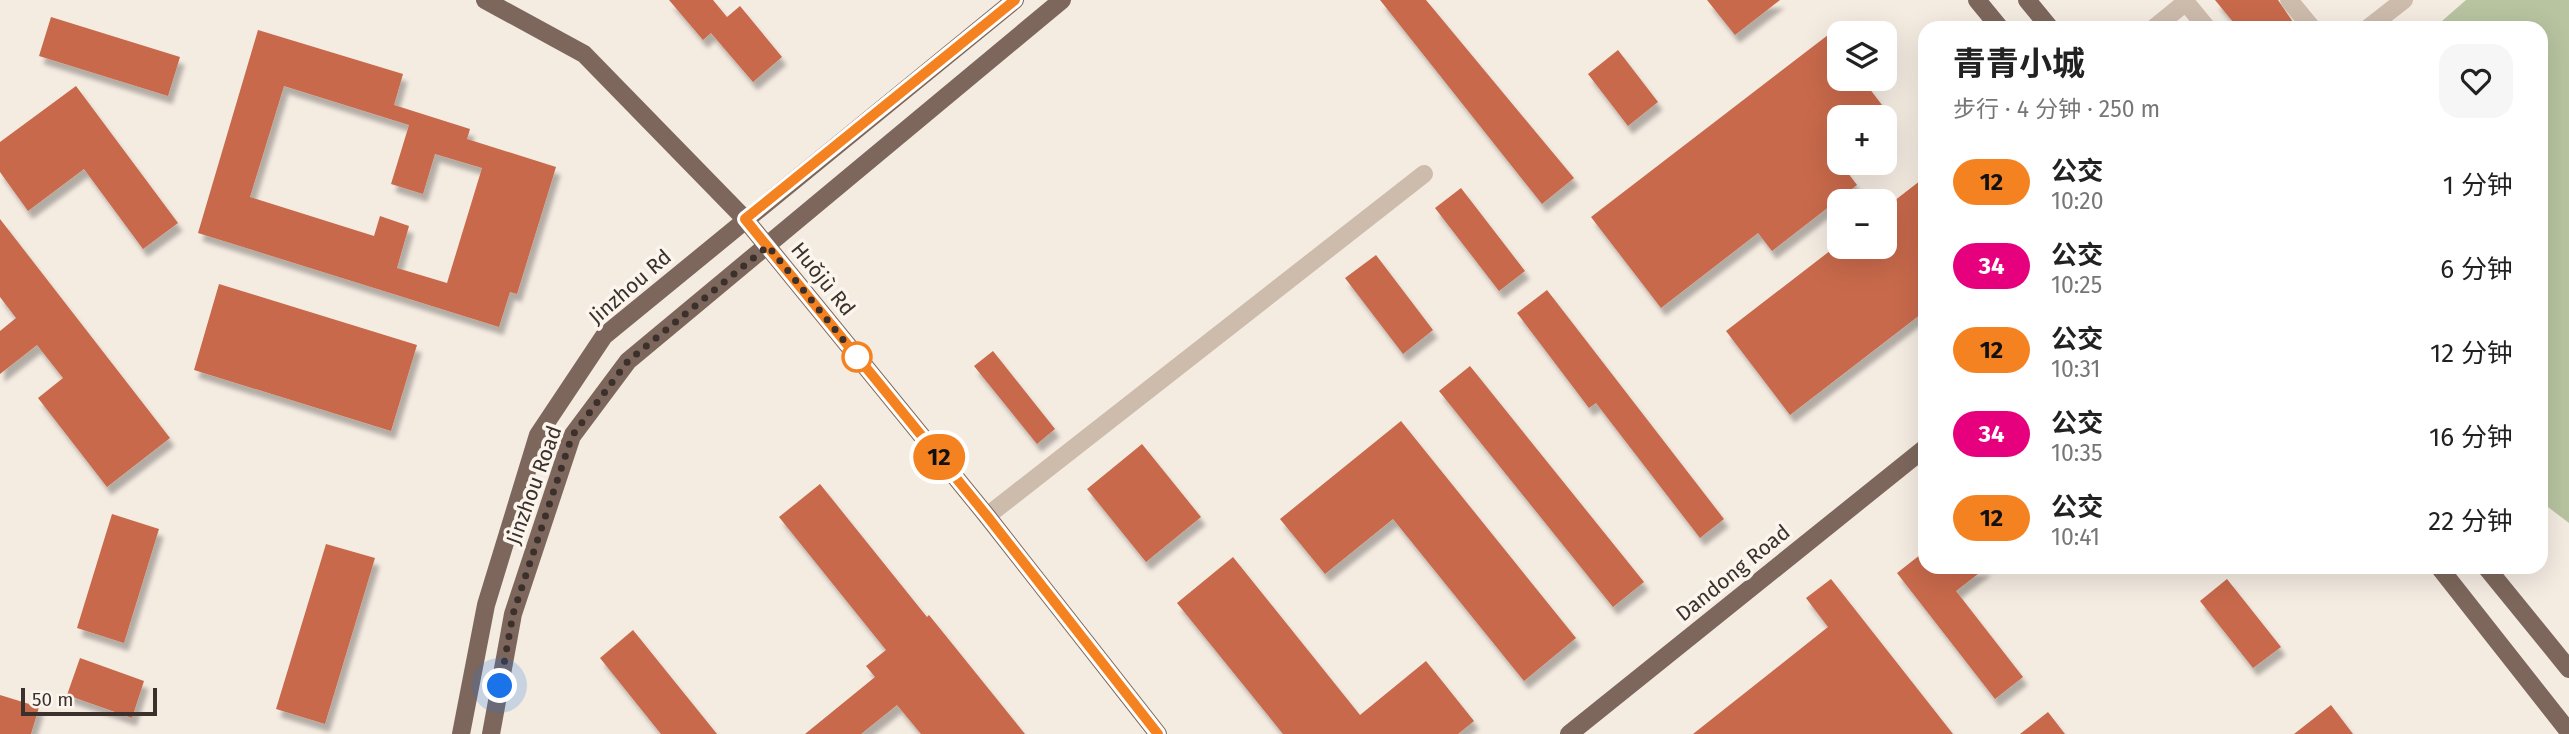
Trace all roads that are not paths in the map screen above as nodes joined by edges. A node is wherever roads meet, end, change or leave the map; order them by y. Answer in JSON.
{"nodes":[{"id":1,"x":485,"y":0,"type":"edge"},
{"id":2,"x":1015,"y":0,"type":"edge"},
{"id":3,"x":1062,"y":0,"type":"edge"},
{"id":4,"x":1977,"y":0,"type":"edge"},
{"id":5,"x":2027,"y":0,"type":"edge"},
{"id":6,"x":2289,"y":0,"type":"edge"},
{"id":7,"x":2404,"y":0,"type":"edge"},
{"id":8,"x":2185,"y":1,"type":"edge"},
{"id":9,"x":1994,"y":21,"type":"edge"},
{"id":10,"x":2044,"y":21,"type":"edge"},
{"id":11,"x":2162,"y":21,"type":"edge"},
{"id":12,"x":2201,"y":21,"type":"edge"},
{"id":13,"x":2306,"y":21,"type":"edge"},
{"id":14,"x":2377,"y":21,"type":"edge"},
{"id":15,"x":1424,"y":174,"type":"dead end"},
{"id":16,"x":745,"y":219,"type":"junction"},
{"id":17,"x":768,"y":246,"type":"junction"},
{"id":18,"x":1918,"y":454,"type":"edge"},
{"id":19,"x":987,"y":516,"type":"junction"},
{"id":20,"x":2445,"y":574,"type":"edge"},
{"id":21,"x":2492,"y":574,"type":"edge"},
{"id":22,"x":2569,"y":669,"type":"edge"},
{"id":23,"x":2569,"y":732,"type":"edge"},
{"id":24,"x":461,"y":734,"type":"edge"},
{"id":25,"x":491,"y":734,"type":"edge"},
{"id":26,"x":1158,"y":734,"type":"edge"},
{"id":27,"x":1569,"y":734,"type":"edge"}],
"edges":[{"from":1,"to":16,"type":"main road","name":"Huǒjù Rd"},
{"from":2,"to":16,"type":"main road","name":"Jinzhou Rd"},
{"from":3,"to":17,"type":"main road"},
{"from":4,"to":9,"type":"main road"},
{"from":5,"to":10,"type":"main road"},
{"from":6,"to":13,"type":"street"},
{"from":7,"to":14,"type":"street"},
{"from":8,"to":11,"type":"street"},
{"from":8,"to":12,"type":"street"},
{"from":15,"to":19,"type":"street"},
{"from":16,"to":17,"type":"main road","name":"Huǒjù Rd"},
{"from":16,"to":24,"type":"main road","name":"Jinzhou Rd"},
{"from":17,"to":19,"type":"main road","name":"Huǒjù Rd"},
{"from":17,"to":25,"type":"main road","name":"Jinzhou Road"},
{"from":18,"to":27,"type":"main road","name":"Dandong Road"},
{"from":19,"to":26,"type":"main road","name":"Huǒjù Rd"},
{"from":20,"to":23,"type":"main road"},
{"from":21,"to":22,"type":"main road"}]}
